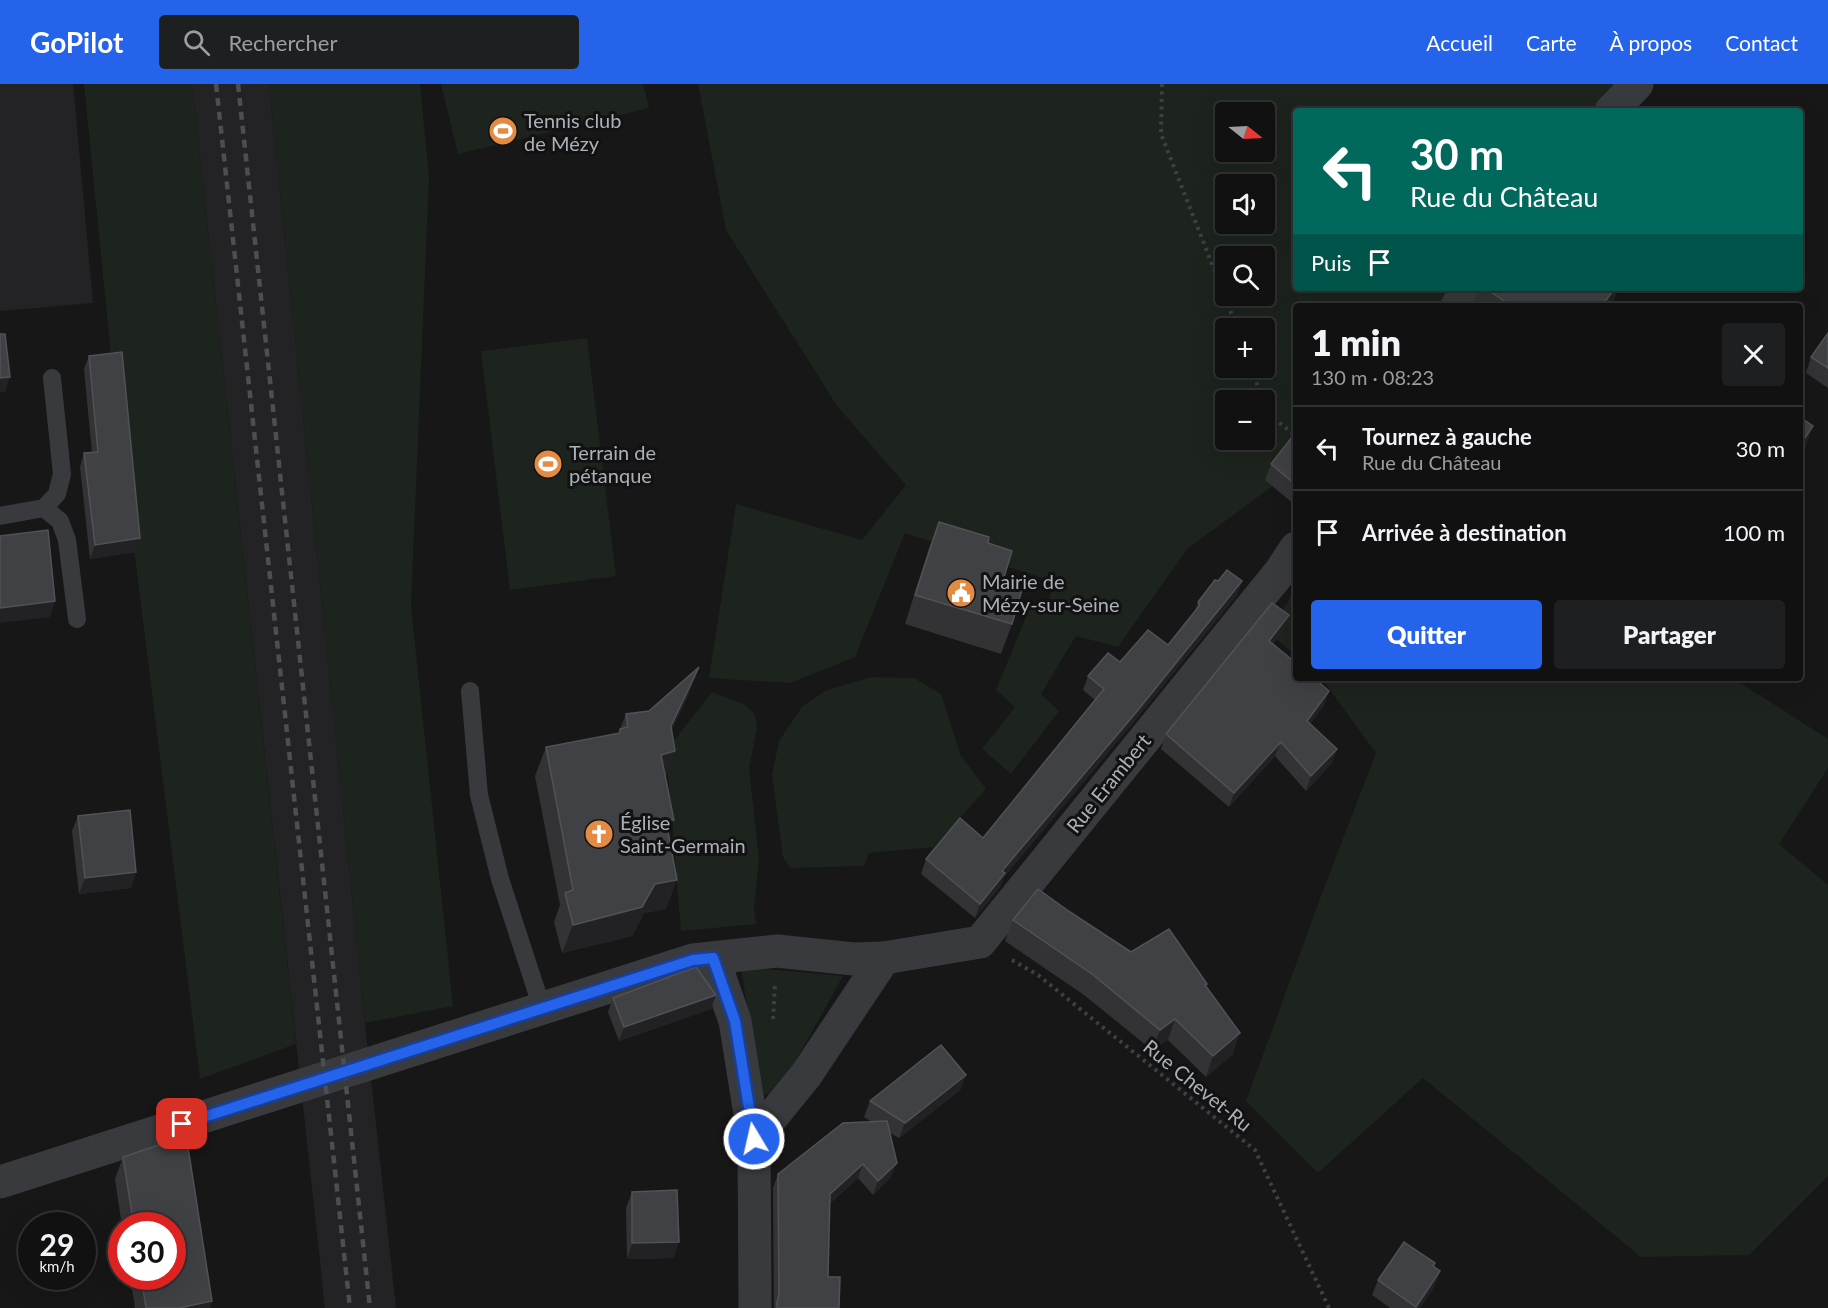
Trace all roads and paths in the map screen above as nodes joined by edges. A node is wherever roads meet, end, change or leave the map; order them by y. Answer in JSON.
{"nodes":[{"id":1,"x":1162,"y":84,"type":"edge"},
{"id":2,"x":1637,"y":84,"type":"edge"},
{"id":3,"x":1614,"y":108,"type":"edge"},
{"id":4,"x":1233,"y":318,"type":"edge"},
{"id":5,"x":52,"y":378,"type":"dead end"},
{"id":6,"x":1275,"y":419,"type":"edge"},
{"id":7,"x":1293,"y":434,"type":"edge"},
{"id":8,"x":44,"y":508,"type":"junction"},
{"id":9,"x":0,"y":516,"type":"edge"},
{"id":10,"x":1293,"y":552,"type":"edge"},
{"id":11,"x":77,"y":619,"type":"dead end"},
{"id":12,"x":470,"y":691,"type":"dead end"},
{"id":13,"x":980,"y":942,"type":"junction"},
{"id":14,"x":884,"y":958,"type":"junction"},
{"id":15,"x":703,"y":959,"type":"junction"},
{"id":16,"x":542,"y":1008,"type":"junction"},
{"id":17,"x":754,"y":1139,"type":"junction"},
{"id":18,"x":0,"y":1182,"type":"edge"},
{"id":19,"x":755,"y":1308,"type":"edge"},
{"id":20,"x":1329,"y":1308,"type":"edge"}],
"edges":[{"from":1,"to":4,"type":"path"},
{"from":2,"to":3,"type":"street"},
{"from":5,"to":8,"type":"lane"},
{"from":6,"to":7,"type":"path"},
{"from":8,"to":9,"type":"lane"},
{"from":8,"to":11,"type":"lane"},
{"from":10,"to":13,"type":"street","name":"Rue Erambert"},
{"from":12,"to":16,"type":"lane"},
{"from":13,"to":14,"type":"street"},
{"from":13,"to":20,"type":"path","name":"Rue Chevet-Ru"},
{"from":14,"to":15,"type":"street"},
{"from":14,"to":17,"type":"street"},
{"from":15,"to":16,"type":"street"},
{"from":15,"to":17,"type":"street"},
{"from":16,"to":18,"type":"street"},
{"from":17,"to":19,"type":"street"}]}
